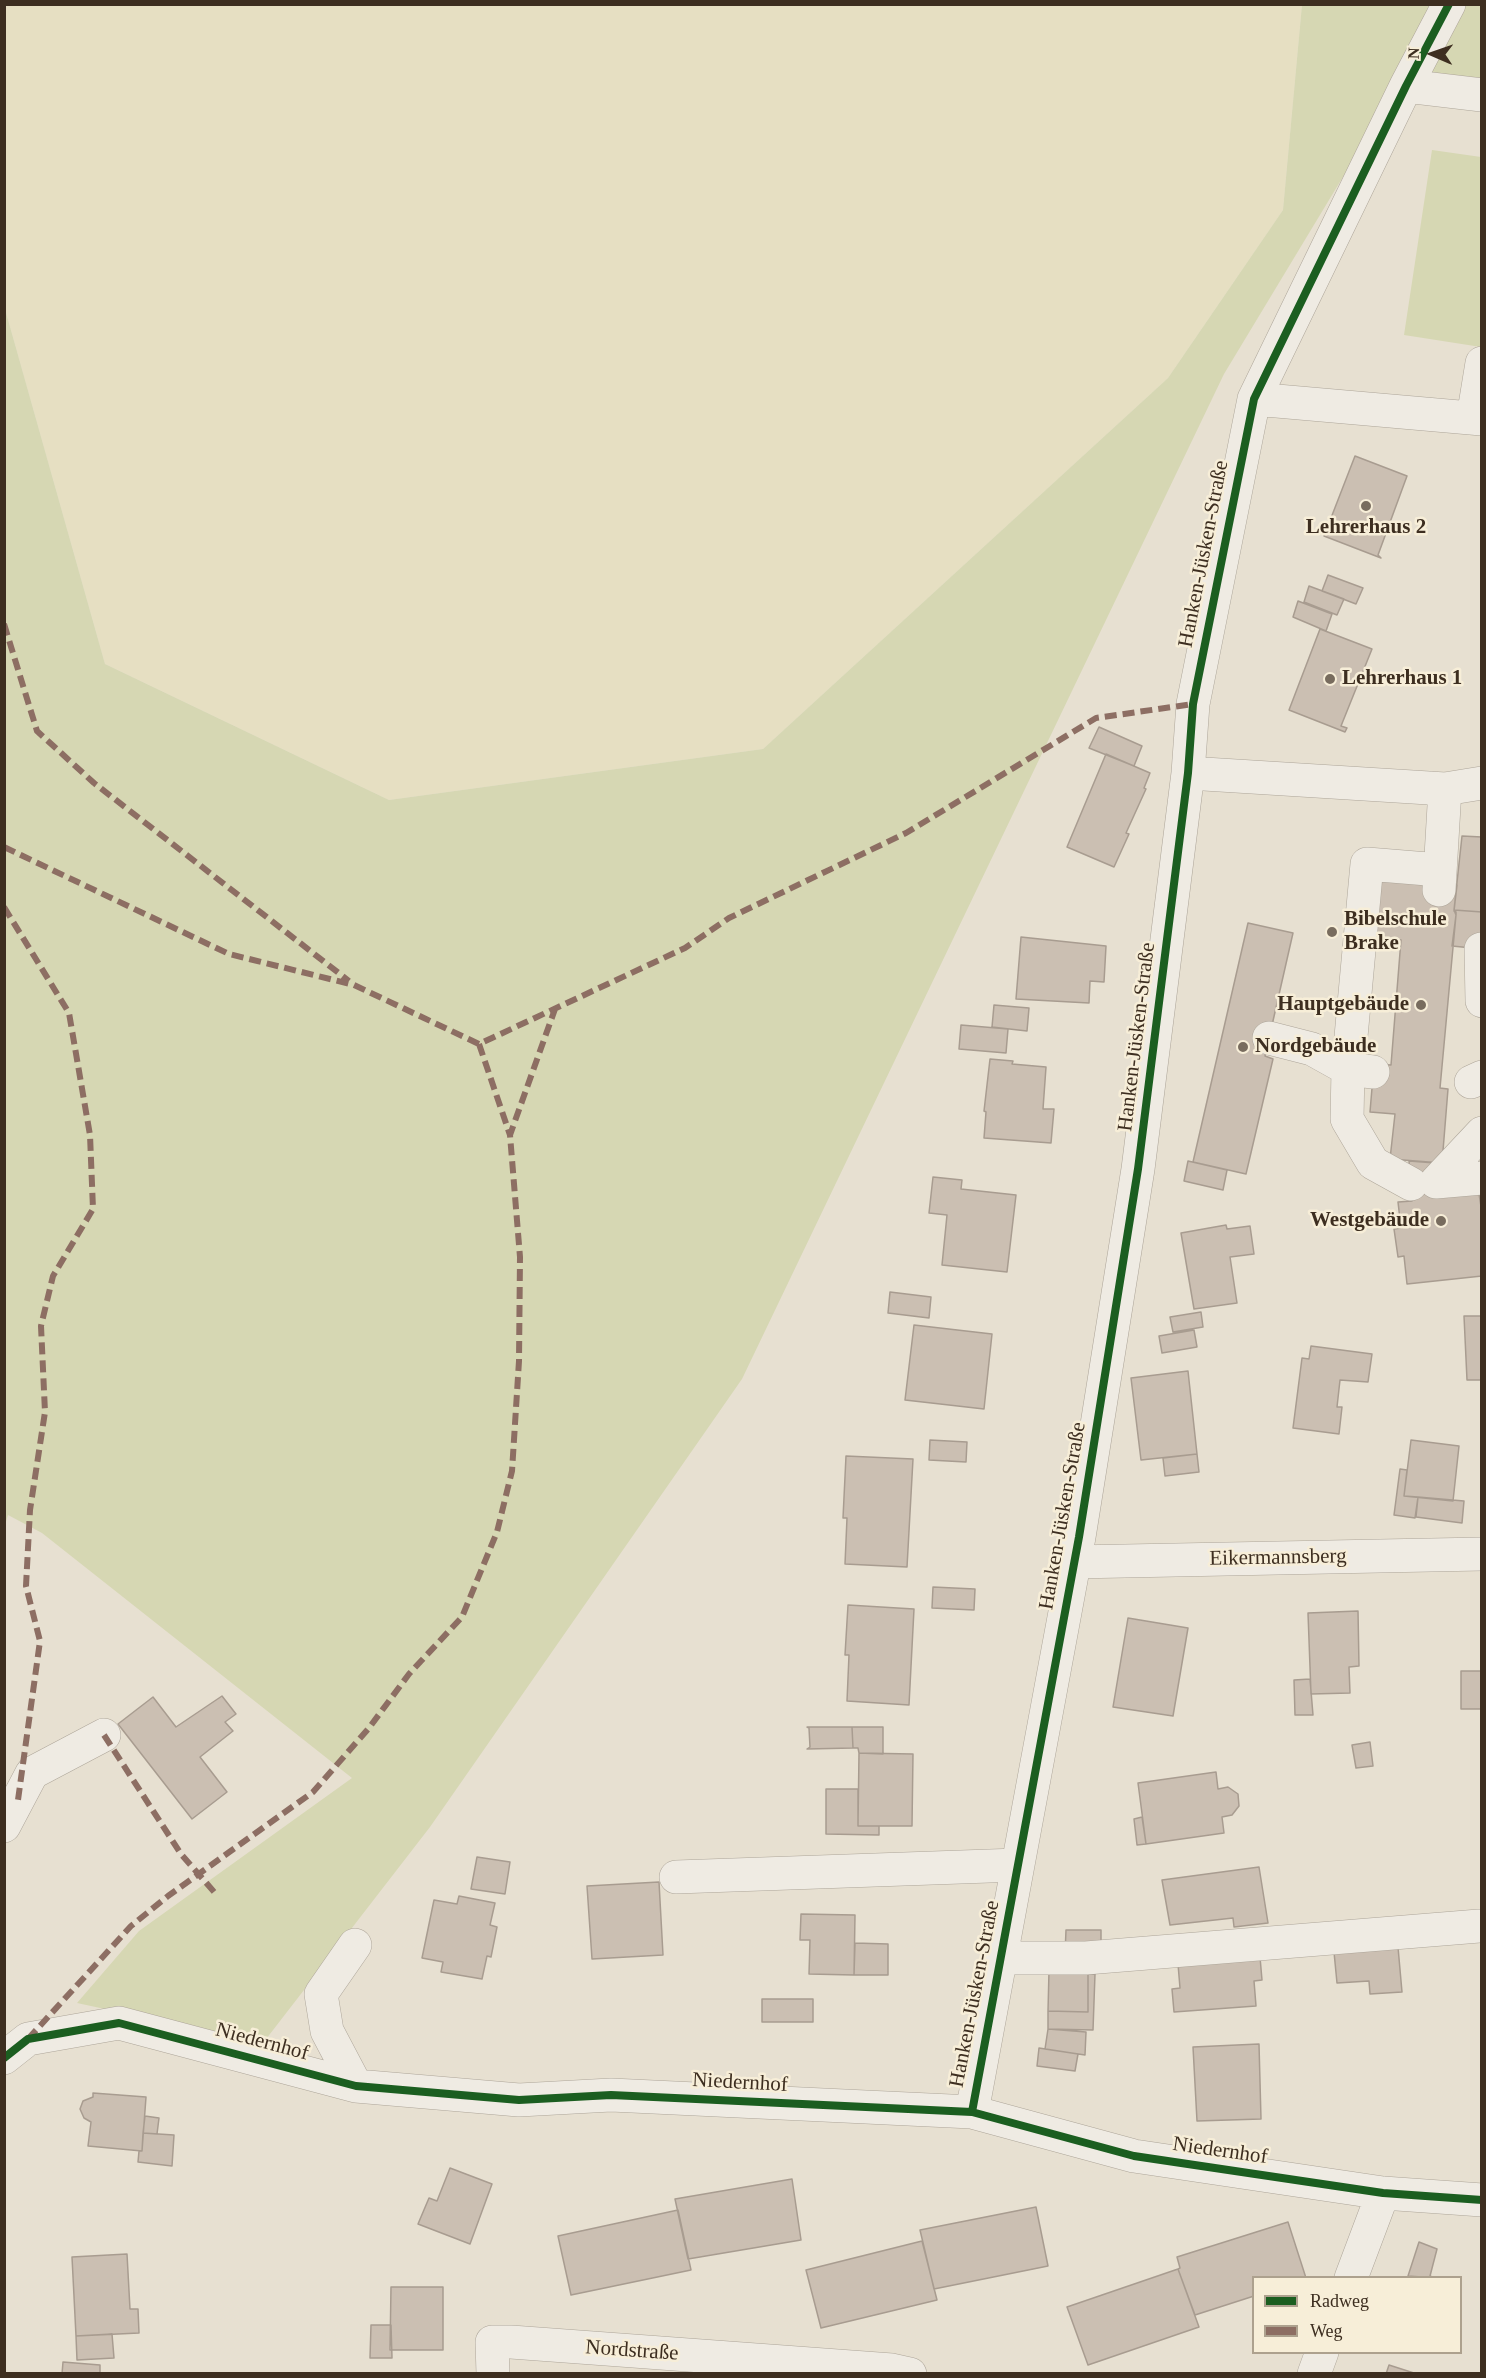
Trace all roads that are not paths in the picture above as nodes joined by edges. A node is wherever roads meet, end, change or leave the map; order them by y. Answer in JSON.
{"nodes":[{"id":1,"x":1449,"y":4,"type":"edge"},
{"id":2,"x":1406,"y":86,"type":"junction"},
{"id":3,"x":1482,"y":95,"type":"edge"},
{"id":4,"x":1482,"y":363,"type":"edge"},
{"id":5,"x":1254,"y":399,"type":"junction"},
{"id":6,"x":1477,"y":418,"type":"edge"},
{"id":7,"x":1188,"y":773,"type":"junction"},
{"id":8,"x":1482,"y":783,"type":"edge"},
{"id":9,"x":1445,"y":789,"type":"junction"},
{"id":10,"x":1481,"y":948,"type":"edge"},
{"id":11,"x":1482,"y":1001,"type":"edge"},
{"id":12,"x":1269,"y":1038,"type":"dead end"},
{"id":13,"x":1360,"y":1071,"type":"junction"},
{"id":14,"x":1482,"y":1133,"type":"edge"},
{"id":15,"x":1482,"y":1178,"type":"edge"},
{"id":16,"x":1411,"y":1184,"type":"dead end"},
{"id":17,"x":1482,"y":1554,"type":"edge"},
{"id":18,"x":1074,"y":1562,"type":"junction"},
{"id":19,"x":105,"y":1735,"type":"dead end"},
{"id":20,"x":4,"y":1826,"type":"edge"},
{"id":21,"x":1018,"y":1864,"type":"junction"},
{"id":22,"x":676,"y":1877,"type":"dead end"},
{"id":23,"x":1479,"y":1926,"type":"dead end"},
{"id":24,"x":355,"y":1945,"type":"dead end"},
{"id":25,"x":1000,"y":1958,"type":"junction"},
{"id":26,"x":4,"y":2058,"type":"edge"},
{"id":27,"x":356,"y":2086,"type":"junction"},
{"id":28,"x":972,"y":2112,"type":"junction"},
{"id":29,"x":1383,"y":2193,"type":"junction"},
{"id":30,"x":1482,"y":2200,"type":"edge"},
{"id":31,"x":1351,"y":2276,"type":"edge"},
{"id":32,"x":1321,"y":2354,"type":"edge"},
{"id":33,"x":493,"y":2373,"type":"edge"},
{"id":34,"x":910,"y":2373,"type":"edge"},
{"id":35,"x":1314,"y":2373,"type":"edge"}],
"edges":[{"from":1,"to":2,"type":"street","name":"Hanken-Jüsken-Straße"},
{"from":2,"to":3,"type":"street"},
{"from":2,"to":5,"type":"street","name":"Hanken-Jüsken-Straße"},
{"from":4,"to":6,"type":"street"},
{"from":5,"to":6,"type":"street"},
{"from":5,"to":7,"type":"street","name":"Hanken-Jüsken-Straße"},
{"from":7,"to":9,"type":"street"},
{"from":7,"to":18,"type":"street","name":"Hanken-Jüsken-Straße"},
{"from":8,"to":9,"type":"street"},
{"from":9,"to":13,"type":"street"},
{"from":10,"to":11,"type":"street"},
{"from":12,"to":13,"type":"street"},
{"from":13,"to":16,"type":"street"},
{"from":14,"to":15,"type":"street"},
{"from":17,"to":18,"type":"street","name":"Eikermannsberg"},
{"from":18,"to":21,"type":"street","name":"Hanken-Jüsken-Straße"},
{"from":19,"to":20,"type":"street"},
{"from":21,"to":22,"type":"street"},
{"from":21,"to":25,"type":"street","name":"Hanken-Jüsken-Straße"},
{"from":23,"to":25,"type":"street"},
{"from":24,"to":27,"type":"street"},
{"from":25,"to":28,"type":"street","name":"Hanken-Jüsken-Straße"},
{"from":26,"to":27,"type":"street","name":"Niedernhof"},
{"from":27,"to":28,"type":"street","name":"Niedernhof"},
{"from":28,"to":29,"type":"street","name":"Niedernhof"},
{"from":29,"to":30,"type":"street","name":"Niedernhof"},
{"from":29,"to":31,"type":"street"},
{"from":32,"to":35,"type":"street"},
{"from":33,"to":34,"type":"street","name":"Nordstraße"}]}
